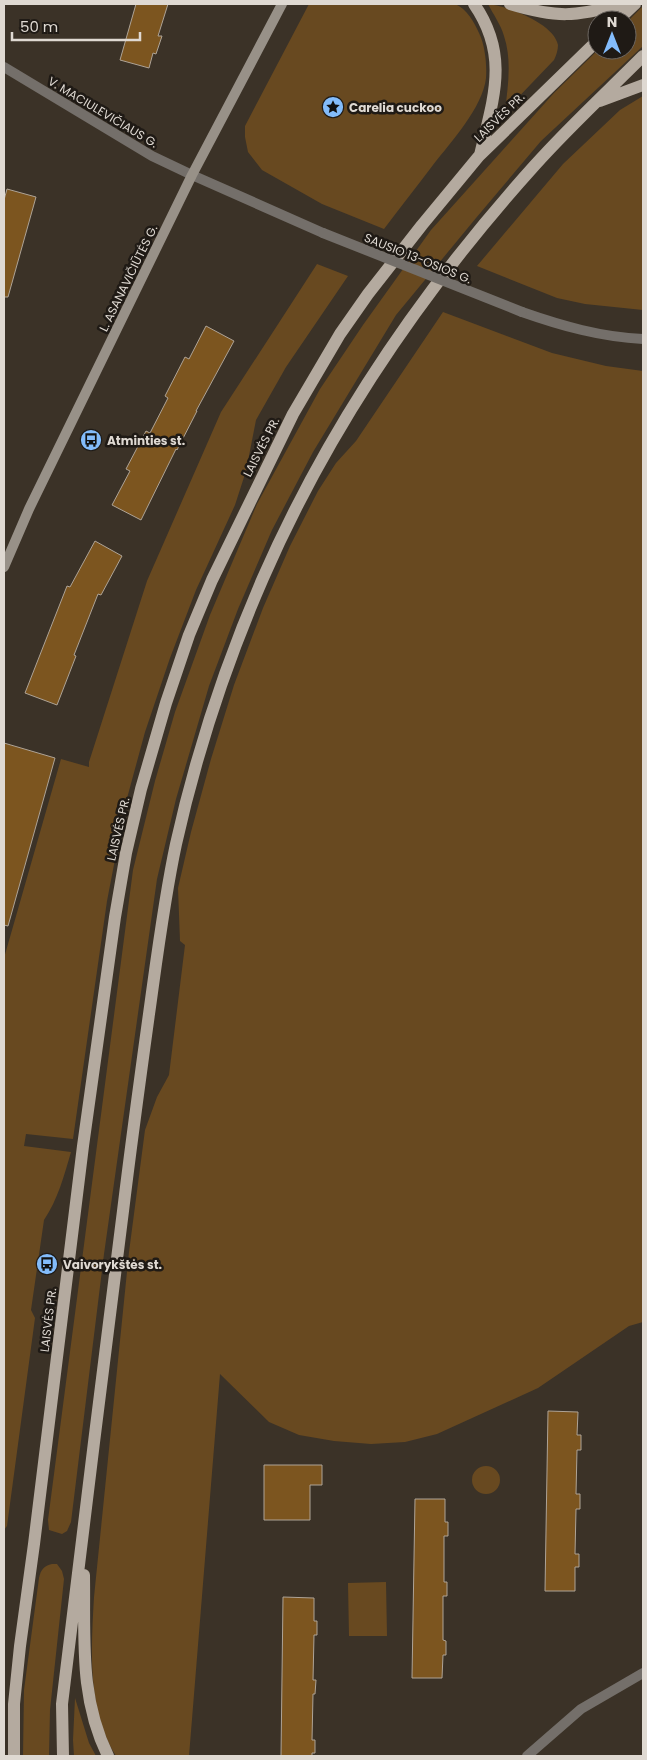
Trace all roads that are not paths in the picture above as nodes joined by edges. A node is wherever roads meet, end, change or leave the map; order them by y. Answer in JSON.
{"nodes":[{"id":1,"x":282,"y":4,"type":"edge"},
{"id":2,"x":474,"y":4,"type":"edge"},
{"id":3,"x":510,"y":4,"type":"edge"},
{"id":4,"x":621,"y":4,"type":"edge"},
{"id":5,"x":587,"y":51,"type":"edge"},
{"id":6,"x":643,"y":56,"type":"edge"},
{"id":7,"x":4,"y":67,"type":"edge"},
{"id":8,"x":643,"y":85,"type":"edge"},
{"id":9,"x":595,"y":103,"type":"junction"},
{"id":10,"x":480,"y":156,"type":"junction"},
{"id":11,"x":192,"y":175,"type":"junction"},
{"id":12,"x":643,"y":339,"type":"edge"},
{"id":13,"x":4,"y":567,"type":"edge"},
{"id":14,"x":84,"y":1526,"type":"junction"},
{"id":15,"x":643,"y":1672,"type":"edge"},
{"id":16,"x":14,"y":1756,"type":"edge"},
{"id":17,"x":63,"y":1756,"type":"edge"},
{"id":18,"x":108,"y":1756,"type":"edge"},
{"id":19,"x":527,"y":1756,"type":"edge"}],
"edges":[{"from":1,"to":11,"type":"main road","name":"L. ASANAVIČIŪTĖS G."},
{"from":2,"to":10,"type":"main road"},
{"from":3,"to":4,"type":"main road"},
{"from":5,"to":10,"type":"main road","name":"LAISVĖS PR."},
{"from":6,"to":9,"type":"main road"},
{"from":7,"to":11,"type":"street","name":"V. MACIULEVIČIAUS G."},
{"from":8,"to":9,"type":"main road"},
{"from":9,"to":14,"type":"main road"},
{"from":10,"to":16,"type":"main road","name":"LAISVĖS PR."},
{"from":11,"to":12,"type":"street","name":"SAUSIO 13-OSIOS G.","bridge":true},
{"from":11,"to":13,"type":"main road","name":"L. ASANAVIČIŪTĖS G."},
{"from":14,"to":17,"type":"main road"},
{"from":14,"to":18,"type":"main road"},
{"from":15,"to":19,"type":"street"}]}
